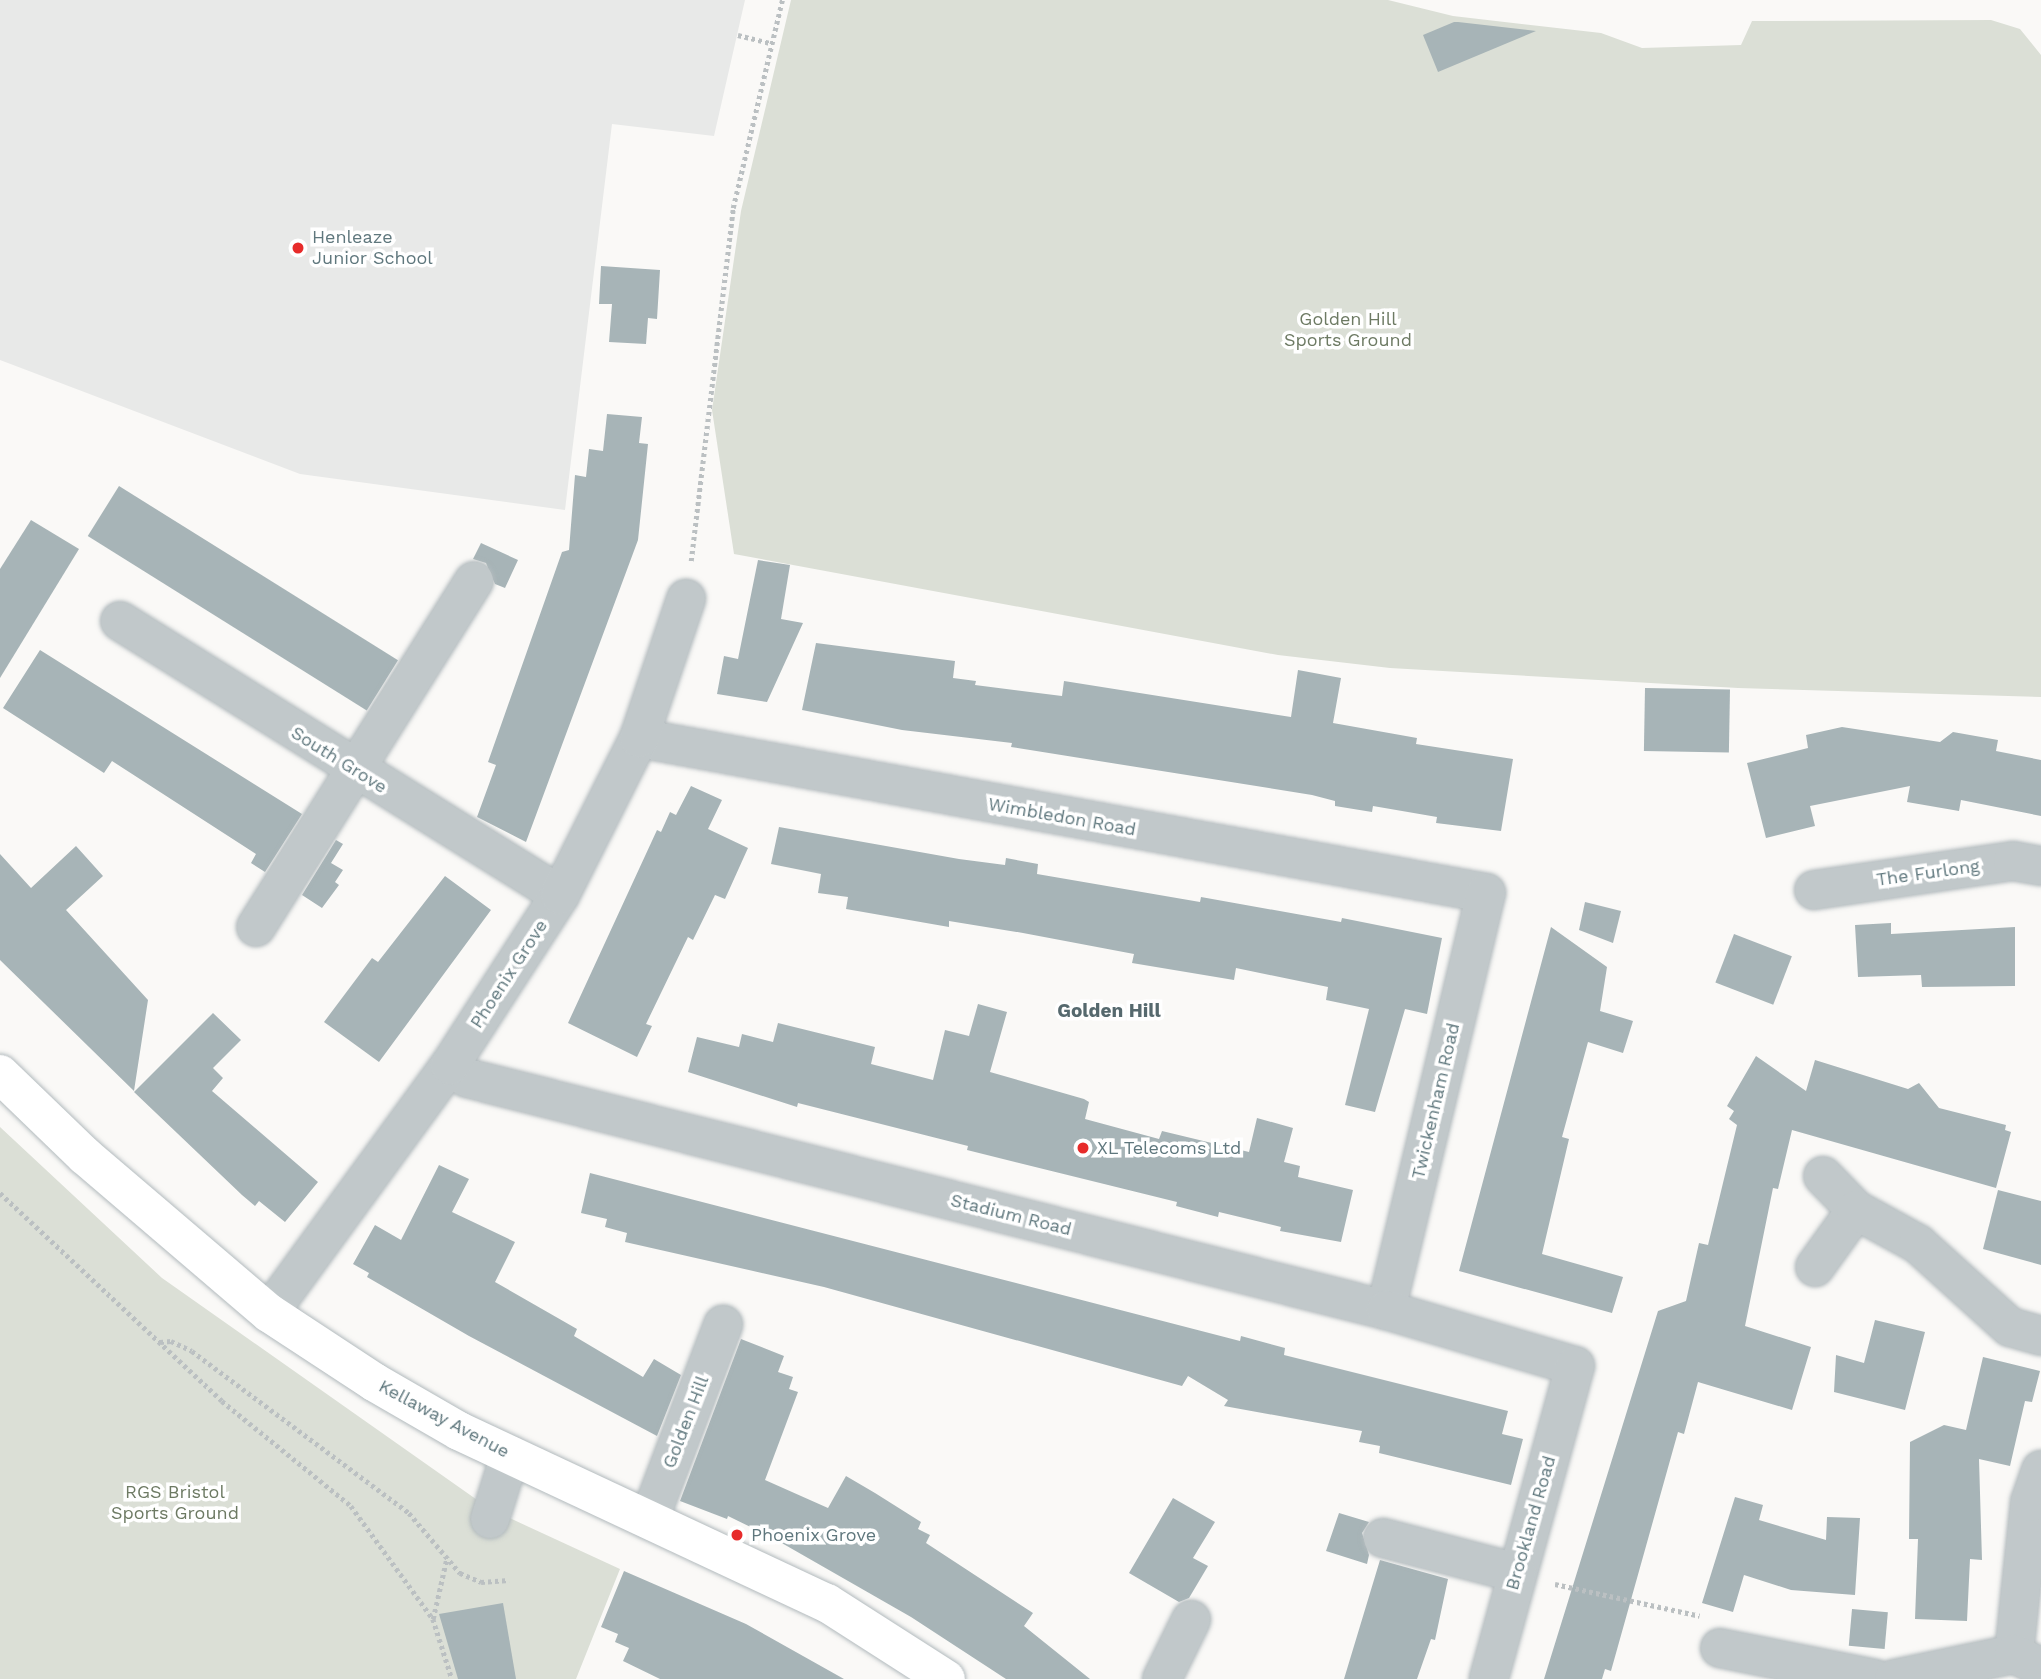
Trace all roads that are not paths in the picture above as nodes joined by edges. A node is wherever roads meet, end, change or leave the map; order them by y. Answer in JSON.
{"nodes":[{"id":1,"x":474,"y":581,"type":"dead end"},
{"id":2,"x":687,"y":599,"type":"road end"},
{"id":3,"x":120,"y":621,"type":"dead end"},
{"id":4,"x":639,"y":738,"type":"junction"},
{"id":5,"x":354,"y":770,"type":"junction"},
{"id":6,"x":2041,"y":866,"type":"edge"},
{"id":7,"x":1814,"y":890,"type":"dead end"},
{"id":8,"x":1486,"y":893,"type":"joint"},
{"id":9,"x":560,"y":895,"type":"junction"},
{"id":10,"x":256,"y":927,"type":"dead end"},
{"id":11,"x":450,"y":1065,"type":"junction"},
{"id":12,"x":0,"y":1073,"type":"edge"},
{"id":13,"x":1823,"y":1176,"type":"dead end"},
{"id":14,"x":1856,"y":1210,"type":"junction"},
{"id":15,"x":1815,"y":1267,"type":"dead end"},
{"id":16,"x":1386,"y":1310,"type":"junction"},
{"id":17,"x":269,"y":1313,"type":"junction"},
{"id":18,"x":723,"y":1325,"type":"dead end"},
{"id":19,"x":2041,"y":1336,"type":"edge"},
{"id":20,"x":1575,"y":1367,"type":"joint"},
{"id":21,"x":510,"y":1455,"type":"junction"},
{"id":22,"x":2041,"y":1470,"type":"edge"},
{"id":23,"x":490,"y":1519,"type":"dead end"},
{"id":24,"x":649,"y":1520,"type":"junction"},
{"id":25,"x":1383,"y":1538,"type":"dead end"},
{"id":26,"x":1516,"y":1574,"type":"junction"},
{"id":27,"x":1191,"y":1620,"type":"dead end"},
{"id":28,"x":1717,"y":1634,"type":"road end"},
{"id":29,"x":2028,"y":1661,"type":"edge"},
{"id":30,"x":1778,"y":1670,"type":"edge"},
{"id":31,"x":946,"y":1679,"type":"edge"},
{"id":32,"x":1162,"y":1679,"type":"edge"},
{"id":33,"x":1489,"y":1679,"type":"edge"},
{"id":34,"x":1874,"y":1679,"type":"edge"},
{"id":35,"x":1894,"y":1679,"type":"edge"}],
"edges":[{"from":1,"to":5,"type":"street"},
{"from":2,"to":4,"type":"street","name":"Phoenix Grove"},
{"from":3,"to":5,"type":"street","name":"South Grove"},
{"from":4,"to":8,"type":"street","name":"Wimbledon Road"},
{"from":4,"to":9,"type":"street","name":"Phoenix Grove"},
{"from":5,"to":9,"type":"street","name":"South Grove"},
{"from":5,"to":10,"type":"street"},
{"from":6,"to":7,"type":"street","name":"The Furlong"},
{"from":8,"to":16,"type":"street","name":"Twickenham Road"},
{"from":9,"to":11,"type":"street","name":"Phoenix Grove"},
{"from":11,"to":16,"type":"street","name":"Stadium Road"},
{"from":11,"to":17,"type":"street","name":"Phoenix Grove"},
{"from":12,"to":17,"type":"main road","name":"Kellaway Avenue"},
{"from":13,"to":14,"type":"street"},
{"from":14,"to":15,"type":"street"},
{"from":14,"to":19,"type":"street"},
{"from":16,"to":20,"type":"street","name":"Stadium Road"},
{"from":17,"to":21,"type":"main road","name":"Kellaway Avenue"},
{"from":18,"to":24,"type":"street","name":"Golden Hill"},
{"from":20,"to":26,"type":"street","name":"Brookland Road"},
{"from":21,"to":23,"type":"street"},
{"from":21,"to":24,"type":"main road","name":"Kellaway Avenue"},
{"from":22,"to":29,"type":"street"},
{"from":24,"to":31,"type":"main road","name":"Kellaway Avenue"},
{"from":25,"to":26,"type":"street"},
{"from":26,"to":33,"type":"street","name":"Brookland Road"},
{"from":27,"to":32,"type":"street"},
{"from":28,"to":30,"type":"street"},
{"from":29,"to":35,"type":"street"},
{"from":30,"to":34,"type":"street"}]}
